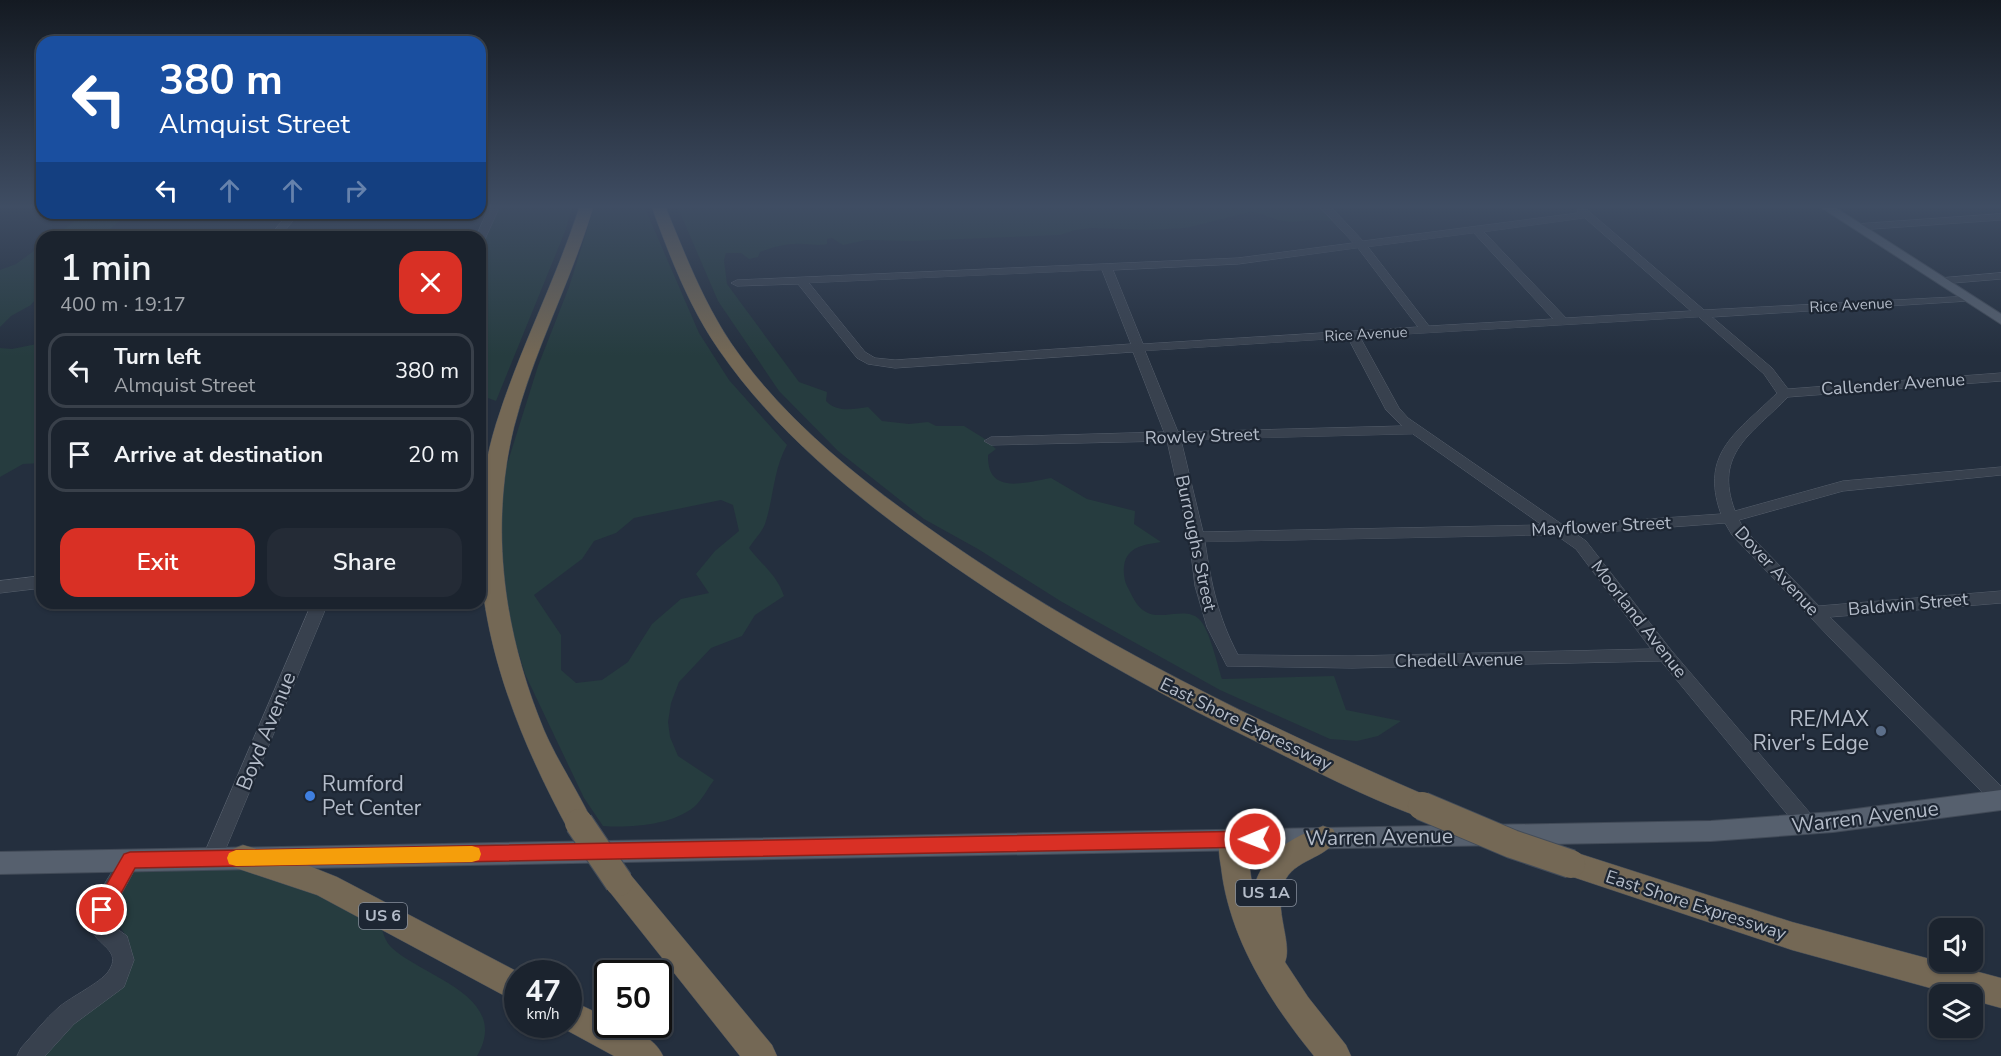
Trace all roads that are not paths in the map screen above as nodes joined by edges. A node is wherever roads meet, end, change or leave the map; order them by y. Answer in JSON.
{"nodes":[{"id":1,"x":568,"y":257,"type":"edge"},
{"id":2,"x":679,"y":257,"type":"edge"},
{"id":3,"x":1275,"y":257,"type":"edge"},
{"id":4,"x":1371,"y":257,"type":"edge"},
{"id":5,"x":1503,"y":257,"type":"edge"},
{"id":6,"x":1635,"y":257,"type":"edge"},
{"id":7,"x":1905,"y":257,"type":"edge"},
{"id":8,"x":1107,"y":268,"type":"junction"},
{"id":9,"x":2001,"y":276,"type":"edge"},
{"id":10,"x":802,"y":280,"type":"junction"},
{"id":11,"x":1941,"y":281,"type":"junction"},
{"id":12,"x":737,"y":283,"type":"dead end"},
{"id":13,"x":1968,"y":298,"type":"junction"},
{"id":14,"x":1701,"y":314,"type":"junction"},
{"id":15,"x":2001,"y":320,"type":"edge"},
{"id":16,"x":1563,"y":322,"type":"junction"},
{"id":17,"x":1427,"y":331,"type":"junction"},
{"id":18,"x":1353,"y":335,"type":"junction"},
{"id":19,"x":1139,"y":349,"type":"junction"},
{"id":20,"x":2001,"y":377,"type":"edge"},
{"id":21,"x":1784,"y":393,"type":"junction"},
{"id":22,"x":1414,"y":430,"type":"junction"},
{"id":23,"x":1173,"y":438,"type":"junction"},
{"id":24,"x":991,"y":441,"type":"dead end"},
{"id":25,"x":2001,"y":471,"type":"edge"},
{"id":26,"x":1729,"y":518,"type":"junction"},
{"id":27,"x":1562,"y":530,"type":"junction"},
{"id":28,"x":1197,"y":537,"type":"junction"},
{"id":29,"x":36,"y":583,"type":"edge"},
{"id":30,"x":0,"y":587,"type":"edge"},
{"id":31,"x":2001,"y":597,"type":"edge"},
{"id":32,"x":317,"y":609,"type":"edge"},
{"id":33,"x":1816,"y":612,"type":"junction"},
{"id":34,"x":1665,"y":655,"type":"junction"},
{"id":35,"x":1252,"y":662,"type":"joint"},
{"id":36,"x":2001,"y":799,"type":"edge"},
{"id":37,"x":1808,"y":825,"type":"junction"},
{"id":38,"x":1323,"y":838,"type":"junction"},
{"id":39,"x":1232,"y":840,"type":"junction"},
{"id":40,"x":243,"y":858,"type":"junction"},
{"id":41,"x":212,"y":859,"type":"junction"},
{"id":42,"x":130,"y":860,"type":"junction"},
{"id":43,"x":0,"y":862,"type":"edge"},
{"id":44,"x":1278,"y":976,"type":"junction"},
{"id":45,"x":504,"y":980,"type":"edge"},
{"id":46,"x":2001,"y":993,"type":"edge"},
{"id":47,"x":582,"y":1021,"type":"edge"},
{"id":48,"x":29,"y":1056,"type":"edge"},
{"id":49,"x":647,"y":1056,"type":"edge"},
{"id":50,"x":761,"y":1056,"type":"edge"},
{"id":51,"x":1335,"y":1056,"type":"edge"}],
"edges":[{"from":1,"to":50,"type":"highway","bridge":true},
{"from":2,"to":46,"type":"highway","name":"East Shore Expressway","bridge":true},
{"from":3,"to":8,"type":"street"},
{"from":4,"to":17,"type":"street"},
{"from":5,"to":16,"type":"street"},
{"from":6,"to":14,"type":"street"},
{"from":7,"to":11,"type":"main road"},
{"from":8,"to":10,"type":"street"},
{"from":8,"to":19,"type":"street","name":"Burroughs Street"},
{"from":9,"to":11,"type":"street"},
{"from":10,"to":12,"type":"street"},
{"from":10,"to":19,"type":"street","name":"Rice Avenue"},
{"from":11,"to":13,"type":"main road"},
{"from":13,"to":14,"type":"street","name":"Rice Avenue"},
{"from":13,"to":15,"type":"main road"},
{"from":14,"to":16,"type":"street","name":"Rice Avenue"},
{"from":14,"to":21,"type":"street"},
{"from":16,"to":17,"type":"street","name":"Rice Avenue"},
{"from":17,"to":18,"type":"street","name":"Rice Avenue"},
{"from":18,"to":19,"type":"street","name":"Rice Avenue"},
{"from":18,"to":22,"type":"street","name":"Moorland Avenue"},
{"from":19,"to":23,"type":"street","name":"Burroughs Street"},
{"from":20,"to":21,"type":"street","name":"Callender Avenue"},
{"from":21,"to":26,"type":"street","name":"Dover Avenue"},
{"from":22,"to":23,"type":"street","name":"Rowley Street"},
{"from":22,"to":27,"type":"street","name":"Moorland Avenue"},
{"from":23,"to":24,"type":"street","name":"Rowley Street"},
{"from":23,"to":28,"type":"street","name":"Burroughs Street"},
{"from":25,"to":26,"type":"street","name":"Mayflower Street"},
{"from":26,"to":27,"type":"street","name":"Mayflower Street"},
{"from":26,"to":33,"type":"street","name":"Dover Avenue"},
{"from":27,"to":28,"type":"street","name":"Mayflower Street"},
{"from":27,"to":34,"type":"street","name":"Moorland Avenue"},
{"from":28,"to":35,"type":"street","name":"Burroughs Street"},
{"from":29,"to":30,"type":"street"},
{"from":31,"to":33,"type":"street","name":"Baldwin Street"},
{"from":32,"to":41,"type":"street","name":"Boyd Avenue"},
{"from":33,"to":36,"type":"street","name":"Dover Avenue"},
{"from":34,"to":35,"type":"street","name":"Chedell Avenue"},
{"from":34,"to":37,"type":"street","name":"Moorland Avenue"},
{"from":36,"to":37,"type":"main road","name":"Warren Avenue","number":"US 1A"},
{"from":37,"to":38,"type":"main road","name":"Warren Avenue","number":"US 1A"},
{"from":38,"to":39,"type":"main road","name":"Warren Avenue"},
{"from":38,"to":44,"type":"highway","number":"US 1A"},
{"from":39,"to":40,"type":"main road","name":"Warren Avenue","number":"US 6"},
{"from":39,"to":44,"type":"highway"},
{"from":40,"to":41,"type":"main road","name":"Warren Avenue","number":"US 6"},
{"from":40,"to":45,"type":"highway","number":"US 6"},
{"from":41,"to":42,"type":"main road","name":"Warren Avenue","number":"US 6"},
{"from":42,"to":43,"type":"main road","name":"Warren Avenue","number":"US 6"},
{"from":42,"to":48,"type":"street"},
{"from":44,"to":51,"type":"highway","number":"US 1A"},
{"from":47,"to":49,"type":"highway"}]}
